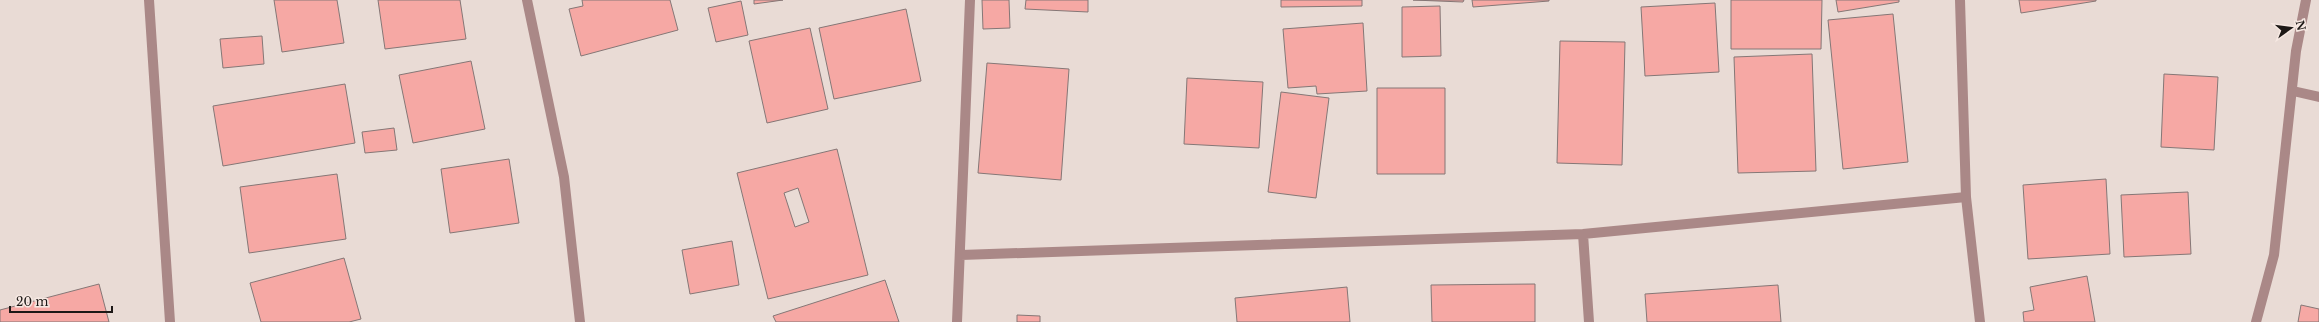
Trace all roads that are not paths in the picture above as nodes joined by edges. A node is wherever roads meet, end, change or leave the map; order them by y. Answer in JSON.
{"nodes":[{"id":1,"x":149,"y":0,"type":"edge"},
{"id":2,"x":526,"y":0,"type":"edge"},
{"id":3,"x":970,"y":0,"type":"edge"},
{"id":4,"x":1960,"y":0,"type":"edge"},
{"id":5,"x":2306,"y":0,"type":"edge"},
{"id":6,"x":2293,"y":91,"type":"junction"},
{"id":7,"x":2319,"y":97,"type":"edge"},
{"id":8,"x":1966,"y":197,"type":"junction"},
{"id":9,"x":1584,"y":234,"type":"junction"},
{"id":10,"x":961,"y":255,"type":"junction"},
{"id":11,"x":170,"y":322,"type":"edge"},
{"id":12,"x":580,"y":322,"type":"edge"},
{"id":13,"x":957,"y":322,"type":"edge"},
{"id":14,"x":1588,"y":322,"type":"edge"},
{"id":15,"x":1980,"y":322,"type":"edge"},
{"id":16,"x":2256,"y":322,"type":"edge"}],
"edges":[{"from":1,"to":11,"type":"street"},
{"from":2,"to":12,"type":"street"},
{"from":3,"to":10,"type":"street"},
{"from":4,"to":8,"type":"street"},
{"from":5,"to":6,"type":"street"},
{"from":6,"to":7,"type":"street"},
{"from":6,"to":16,"type":"street"},
{"from":8,"to":9,"type":"street"},
{"from":8,"to":15,"type":"street"},
{"from":9,"to":10,"type":"street"},
{"from":9,"to":14,"type":"street"},
{"from":10,"to":13,"type":"street"}]}
